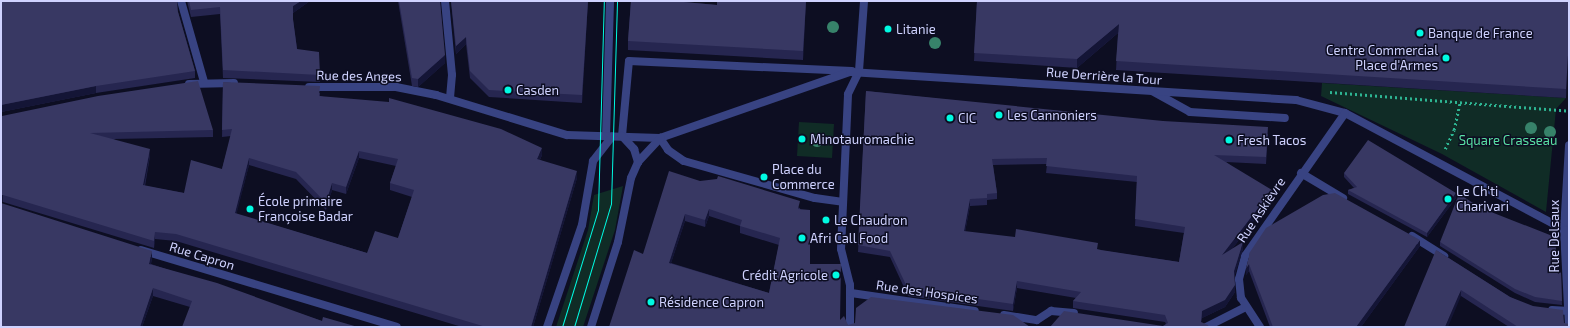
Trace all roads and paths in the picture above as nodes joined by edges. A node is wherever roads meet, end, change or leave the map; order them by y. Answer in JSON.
{"nodes":[{"id":1,"x":180,"y":1,"type":"edge"},
{"id":2,"x":445,"y":1,"type":"edge"},
{"id":3,"x":610,"y":1,"type":"edge"},
{"id":4,"x":864,"y":1,"type":"edge"},
{"id":5,"x":859,"y":72,"type":"junction"},
{"id":6,"x":204,"y":82,"type":"junction"},
{"id":7,"x":247,"y":84,"type":"edge"},
{"id":8,"x":178,"y":85,"type":"edge"},
{"id":9,"x":300,"y":87,"type":"edge"},
{"id":10,"x":1152,"y":91,"type":"junction"},
{"id":11,"x":450,"y":98,"type":"junction"},
{"id":12,"x":1460,"y":101,"type":"junction"},
{"id":13,"x":1310,"y":102,"type":"junction"},
{"id":14,"x":1569,"y":111,"type":"edge"},
{"id":15,"x":1345,"y":113,"type":"junction"},
{"id":16,"x":1285,"y":118,"type":"dead end"},
{"id":17,"x":622,"y":136,"type":"junction"},
{"id":18,"x":609,"y":137,"type":"junction"},
{"id":19,"x":660,"y":138,"type":"junction"},
{"id":20,"x":1448,"y":144,"type":"dead end"},
{"id":21,"x":1569,"y":145,"type":"edge"},
{"id":22,"x":638,"y":162,"type":"junction"},
{"id":23,"x":1301,"y":173,"type":"junction"},
{"id":24,"x":843,"y":202,"type":"junction"},
{"id":25,"x":1353,"y":204,"type":"edge"},
{"id":26,"x":1567,"y":231,"type":"edge"},
{"id":27,"x":1405,"y":233,"type":"edge"},
{"id":28,"x":131,"y":247,"type":"edge"},
{"id":29,"x":1453,"y":261,"type":"edge"},
{"id":30,"x":851,"y":293,"type":"junction"},
{"id":31,"x":1244,"y":308,"type":"junction"},
{"id":32,"x":1541,"y":308,"type":"edge"},
{"id":33,"x":1568,"y":311,"type":"edge"},
{"id":34,"x":1081,"y":314,"type":"edge"},
{"id":35,"x":1038,"y":323,"type":"edge"},
{"id":36,"x":397,"y":327,"type":"edge"},
{"id":37,"x":547,"y":327,"type":"edge"},
{"id":38,"x":591,"y":327,"type":"edge"},
{"id":39,"x":850,"y":327,"type":"edge"},
{"id":40,"x":1206,"y":327,"type":"edge"},
{"id":41,"x":1260,"y":327,"type":"edge"},
{"id":42,"x":1569,"y":327,"type":"edge"}],
"edges":[{"from":1,"to":6,"type":"street"},
{"from":2,"to":11,"type":"street"},
{"from":3,"to":18,"type":"street"},
{"from":4,"to":5,"type":"street"},
{"from":5,"to":10,"type":"street","name":"Rue Derrière la Tour"},
{"from":5,"to":17,"type":"street"},
{"from":5,"to":19,"type":"street"},
{"from":5,"to":24,"type":"street"},
{"from":6,"to":7,"type":"street"},
{"from":6,"to":8,"type":"street"},
{"from":9,"to":11,"type":"street","name":"Rue des Anges"},
{"from":10,"to":13,"type":"street","name":"Rue Derrière la Tour"},
{"from":10,"to":16,"type":"street"},
{"from":11,"to":18,"type":"street","name":"Rue des Anges"},
{"from":12,"to":13,"type":"path"},
{"from":12,"to":14,"type":"path"},
{"from":12,"to":20,"type":"path"},
{"from":13,"to":15,"type":"street","name":"Rue Derrière la Tour"},
{"from":15,"to":23,"type":"street","name":"Rue Askièvre"},
{"from":15,"to":26,"type":"street"},
{"from":17,"to":18,"type":"street"},
{"from":17,"to":19,"type":"street"},
{"from":17,"to":22,"type":"street"},
{"from":18,"to":37,"type":"street"},
{"from":19,"to":22,"type":"street"},
{"from":19,"to":24,"type":"street"},
{"from":21,"to":26,"type":"street","name":"Rue Delsaux"},
{"from":22,"to":38,"type":"street"},
{"from":23,"to":25,"type":"street"},
{"from":23,"to":31,"type":"street","name":"Rue Askièvre"},
{"from":24,"to":30,"type":"street"},
{"from":26,"to":33,"type":"street","name":"Rue Delsaux"},
{"from":27,"to":29,"type":"street"},
{"from":28,"to":36,"type":"street","name":"Rue Capron"},
{"from":30,"to":35,"type":"street","name":"Rue des Hospices"},
{"from":30,"to":39,"type":"street"},
{"from":31,"to":40,"type":"street"},
{"from":31,"to":41,"type":"street"},
{"from":32,"to":33,"type":"street"},
{"from":33,"to":42,"type":"street","name":"Rue Delsaux"},
{"from":34,"to":35,"type":"street","name":"Rue des Hospices"}]}
